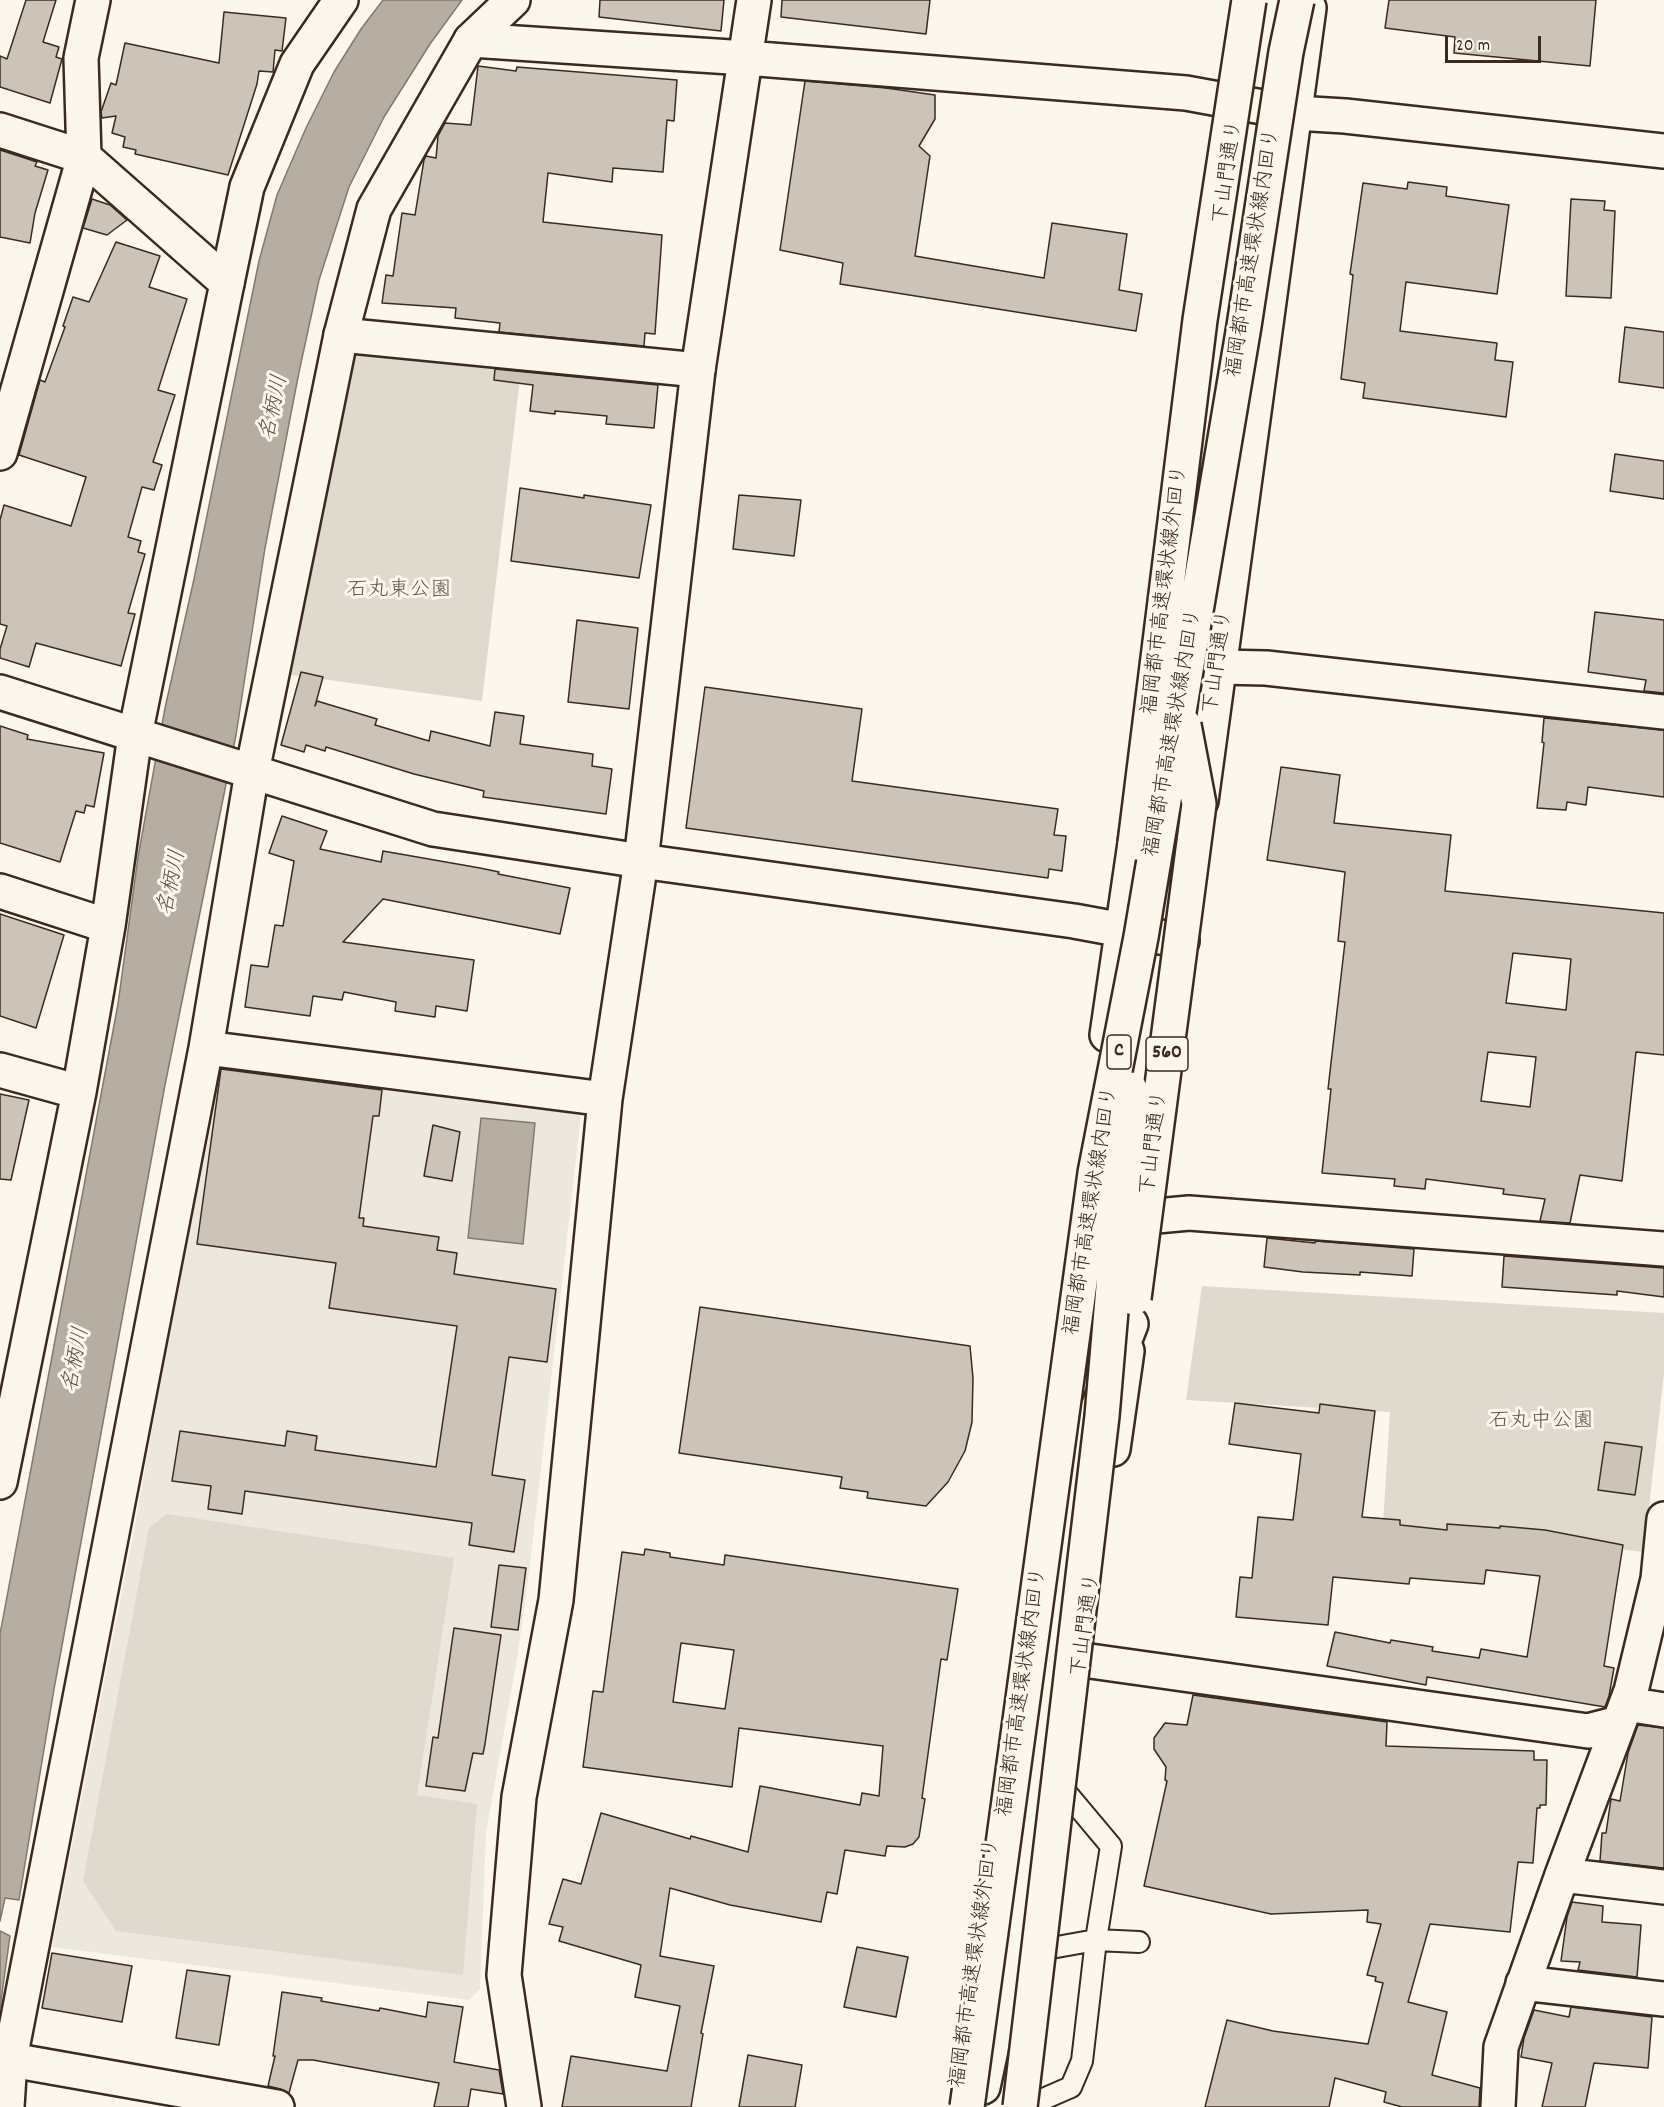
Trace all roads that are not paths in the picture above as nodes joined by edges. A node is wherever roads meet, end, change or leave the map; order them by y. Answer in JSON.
{"nodes":[{"id":1,"x":93,"y":0,"type":"edge"},
{"id":2,"x":341,"y":0,"type":"edge"},
{"id":3,"x":513,"y":0,"type":"edge"},
{"id":4,"x":754,"y":0,"type":"edge"},
{"id":5,"x":1250,"y":0,"type":"edge"},
{"id":6,"x":1297,"y":0,"type":"edge"},
{"id":7,"x":1310,"y":0,"type":"edge"},
{"id":8,"x":471,"y":40,"type":"junction"},
{"id":9,"x":746,"y":58,"type":"junction"},
{"id":10,"x":1239,"y":101,"type":"junction"},
{"id":11,"x":1295,"y":112,"type":"junction"},
{"id":12,"x":0,"y":130,"type":"edge"},
{"id":13,"x":1664,"y":151,"type":"edge"},
{"id":14,"x":84,"y":157,"type":"junction"},
{"id":15,"x":227,"y":283,"type":"junction"},
{"id":16,"x":341,"y":335,"type":"junction"},
{"id":17,"x":698,"y":369,"type":"junction"},
{"id":18,"x":0,"y":453,"type":"edge"},
{"id":19,"x":1164,"y":613,"type":"junction"},
{"id":20,"x":1219,"y":668,"type":"junction"},
{"id":21,"x":0,"y":692,"type":"edge"},
{"id":22,"x":1664,"y":712,"type":"edge"},
{"id":23,"x":135,"y":735,"type":"junction"},
{"id":24,"x":252,"y":772,"type":"junction"},
{"id":25,"x":641,"y":861,"type":"junction"},
{"id":26,"x":0,"y":891,"type":"edge"},
{"id":27,"x":108,"y":926,"type":"junction"},
{"id":28,"x":1132,"y":933,"type":"junction"},
{"id":29,"x":1182,"y":941,"type":"junction"},
{"id":30,"x":206,"y":1048,"type":"junction"},
{"id":31,"x":0,"y":1070,"type":"edge"},
{"id":32,"x":79,"y":1092,"type":"junction"},
{"id":33,"x":605,"y":1099,"type":"junction"},
{"id":34,"x":1146,"y":1217,"type":"junction"},
{"id":35,"x":1664,"y":1249,"type":"edge"},
{"id":36,"x":0,"y":1482,"type":"edge"},
{"id":37,"x":1664,"y":1519,"type":"edge"},
{"id":38,"x":1662,"y":1552,"type":"edge"},
{"id":39,"x":1083,"y":1660,"type":"junction"},
{"id":40,"x":1664,"y":1710,"type":"edge"},
{"id":41,"x":1623,"y":1713,"type":"junction"},
{"id":42,"x":1064,"y":1790,"type":"junction"},
{"id":43,"x":1562,"y":1875,"type":"junction"},
{"id":44,"x":1664,"y":1887,"type":"edge"},
{"id":45,"x":1096,"y":1940,"type":"junction"},
{"id":46,"x":1139,"y":1942,"type":"dead end"},
{"id":47,"x":1040,"y":1950,"type":"junction"},
{"id":48,"x":1523,"y":1983,"type":"junction"},
{"id":49,"x":1664,"y":1999,"type":"edge"},
{"id":50,"x":5,"y":2058,"type":"edge"},
{"id":51,"x":960,"y":2103,"type":"edge"},
{"id":52,"x":7,"y":2107,"type":"edge"},
{"id":53,"x":278,"y":2107,"type":"edge"},
{"id":54,"x":524,"y":2107,"type":"edge"},
{"id":55,"x":1018,"y":2107,"type":"edge"},
{"id":56,"x":1025,"y":2107,"type":"edge"},
{"id":57,"x":1498,"y":2107,"type":"edge"}],
"edges":[{"from":1,"to":14,"type":"main road"},
{"from":2,"to":15,"type":"main road"},
{"from":3,"to":8,"type":"main road"},
{"from":4,"to":9,"type":"main road"},
{"from":5,"to":10,"type":"main road","name":"下山門通り"},
{"from":5,"to":19,"type":"main road","name":"福岡都市高速環状線外回り","number":"C","bridge":true},
{"from":6,"to":28,"type":"main road","name":"福岡都市高速環状線内回り","number":"C","bridge":true},
{"from":7,"to":11,"type":"main road","name":"下山門通り","number":"560"},
{"from":8,"to":9,"type":"main road"},
{"from":8,"to":16,"type":"main road"},
{"from":9,"to":10,"type":"main road"},
{"from":9,"to":17,"type":"main road"},
{"from":10,"to":11,"type":"main road"},
{"from":10,"to":28,"type":"main road","name":"下山門通り"},
{"from":11,"to":13,"type":"main road"},
{"from":11,"to":20,"type":"main road","name":"下山門通り","number":"560"},
{"from":12,"to":14,"type":"main road"},
{"from":14,"to":15,"type":"main road"},
{"from":14,"to":18,"type":"main road"},
{"from":15,"to":23,"type":"main road"},
{"from":16,"to":17,"type":"main road"},
{"from":16,"to":24,"type":"main road"},
{"from":17,"to":25,"type":"main road"},
{"from":19,"to":51,"type":"main road","name":"福岡都市高速環状線外回り","number":"C","bridge":true},
{"from":19,"to":51,"type":"main road","bridge":true},
{"from":20,"to":22,"type":"main road"},
{"from":20,"to":29,"type":"main road","name":"下山門通り","number":"560"},
{"from":21,"to":23,"type":"main road"},
{"from":23,"to":24,"type":"main road"},
{"from":23,"to":27,"type":"main road"},
{"from":24,"to":25,"type":"main road"},
{"from":24,"to":30,"type":"main road"},
{"from":25,"to":28,"type":"main road"},
{"from":25,"to":33,"type":"main road"},
{"from":26,"to":27,"type":"main road"},
{"from":27,"to":32,"type":"main road"},
{"from":28,"to":29,"type":"main road"},
{"from":28,"to":51,"type":"main road","name":"福岡都市高速環状線内回り","number":"C","bridge":true},
{"from":28,"to":55,"type":"main road","bridge":true},
{"from":29,"to":34,"type":"main road","name":"下山門通り","number":"560"},
{"from":30,"to":33,"type":"main road"},
{"from":30,"to":50,"type":"main road"},
{"from":31,"to":32,"type":"main road"},
{"from":32,"to":36,"type":"main road"},
{"from":33,"to":54,"type":"main road"},
{"from":34,"to":35,"type":"main road"},
{"from":34,"to":39,"type":"main road","name":"下山門通り","number":"560"},
{"from":37,"to":38,"type":"main road"},
{"from":38,"to":41,"type":"main road"},
{"from":39,"to":41,"type":"main road"},
{"from":39,"to":42,"type":"main road","name":"下山門通り","number":"560"},
{"from":40,"to":41,"type":"main road"},
{"from":41,"to":43,"type":"main road"},
{"from":42,"to":45,"type":"lane"},
{"from":42,"to":47,"type":"main road","name":"下山門通り","number":"560"},
{"from":43,"to":44,"type":"main road"},
{"from":43,"to":48,"type":"main road"},
{"from":45,"to":46,"type":"lane"},
{"from":45,"to":47,"type":"lane"},
{"from":45,"to":56,"type":"lane"},
{"from":47,"to":55,"type":"main road","name":"下山門通り","number":"560"},
{"from":48,"to":49,"type":"main road"},
{"from":48,"to":57,"type":"main road"},
{"from":50,"to":52,"type":"main road"},
{"from":50,"to":53,"type":"main road"}]}
